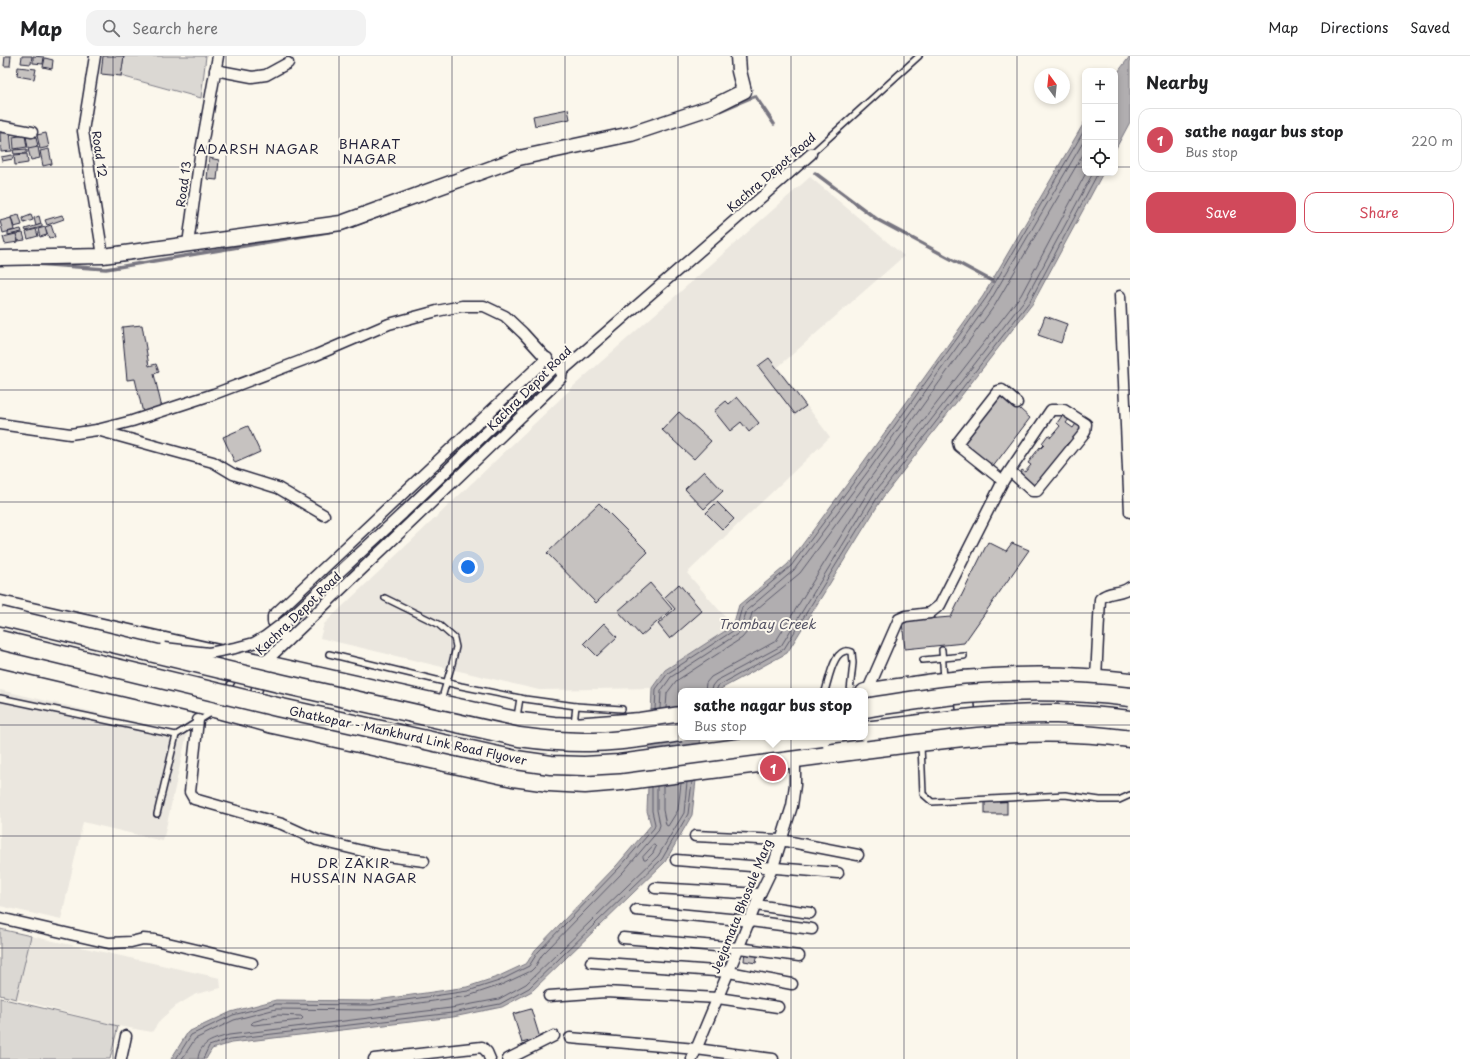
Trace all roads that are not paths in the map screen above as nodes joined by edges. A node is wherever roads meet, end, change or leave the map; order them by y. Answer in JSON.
{"nodes":[{"id":1,"x":95,"y":56,"type":"edge"},
{"id":2,"x":218,"y":56,"type":"edge"},
{"id":3,"x":738,"y":56,"type":"edge"},
{"id":4,"x":919,"y":56,"type":"edge"},
{"id":5,"x":288,"y":63,"type":"dead end"},
{"id":6,"x":215,"y":70,"type":"junction"},
{"id":7,"x":0,"y":126,"type":"edge"},
{"id":8,"x":32,"y":132,"type":"dead end"},
{"id":9,"x":812,"y":154,"type":"joint"},
{"id":10,"x":188,"y":244,"type":"junction"},
{"id":11,"x":103,"y":256,"type":"junction"},
{"id":12,"x":0,"y":258,"type":"edge"},
{"id":13,"x":1120,"y":296,"type":"dead end"},
{"id":14,"x":547,"y":358,"type":"junction"},
{"id":15,"x":558,"y":369,"type":"junction"},
{"id":16,"x":1017,"y":403,"type":"dead end"},
{"id":17,"x":0,"y":424,"type":"edge"},
{"id":18,"x":97,"y":430,"type":"junction"},
{"id":19,"x":1010,"y":471,"type":"junction"},
{"id":20,"x":1003,"y":481,"type":"junction"},
{"id":21,"x":1130,"y":512,"type":"edge"},
{"id":22,"x":324,"y":514,"type":"dead end"},
{"id":23,"x":1130,"y":587,"type":"edge"},
{"id":24,"x":385,"y":598,"type":"dead end"},
{"id":25,"x":0,"y":605,"type":"edge"},
{"id":26,"x":0,"y":616,"type":"edge"},
{"id":27,"x":91,"y":638,"type":"junction"},
{"id":28,"x":0,"y":640,"type":"edge"},
{"id":29,"x":287,"y":641,"type":"junction"},
{"id":30,"x":942,"y":650,"type":"dead end"},
{"id":31,"x":330,"y":654,"type":"dead end"},
{"id":32,"x":964,"y":656,"type":"dead end"},
{"id":33,"x":0,"y":658,"type":"edge"},
{"id":34,"x":942,"y":658,"type":"junction"},
{"id":35,"x":242,"y":660,"type":"junction"},
{"id":36,"x":923,"y":660,"type":"dead end"},
{"id":37,"x":263,"y":664,"type":"junction"},
{"id":38,"x":1096,"y":678,"type":"junction"},
{"id":39,"x":962,"y":680,"type":"junction"},
{"id":40,"x":446,"y":682,"type":"junction"},
{"id":41,"x":945,"y":682,"type":"junction"},
{"id":42,"x":1130,"y":682,"type":"edge"},
{"id":43,"x":826,"y":688,"type":"edge"},
{"id":44,"x":860,"y":688,"type":"edge"},
{"id":45,"x":866,"y":688,"type":"edge"},
{"id":46,"x":868,"y":695,"type":"edge"},
{"id":47,"x":868,"y":696,"type":"edge"},
{"id":48,"x":1130,"y":697,"type":"edge"},
{"id":49,"x":0,"y":698,"type":"edge"},
{"id":50,"x":520,"y":698,"type":"junction"},
{"id":51,"x":440,"y":703,"type":"junction"},
{"id":52,"x":576,"y":706,"type":"junction"},
{"id":53,"x":218,"y":709,"type":"junction"},
{"id":54,"x":622,"y":709,"type":"dead end"},
{"id":55,"x":678,"y":716,"type":"edge"},
{"id":56,"x":250,"y":718,"type":"junction"},
{"id":57,"x":198,"y":720,"type":"junction"},
{"id":58,"x":516,"y":720,"type":"junction"},
{"id":59,"x":1130,"y":720,"type":"edge"},
{"id":60,"x":574,"y":727,"type":"junction"},
{"id":61,"x":868,"y":731,"type":"edge"},
{"id":62,"x":678,"y":732,"type":"edge"},
{"id":63,"x":176,"y":735,"type":"junction"},
{"id":64,"x":968,"y":735,"type":"junction"},
{"id":65,"x":1130,"y":738,"type":"edge"},
{"id":66,"x":799,"y":740,"type":"edge"},
{"id":67,"x":921,"y":742,"type":"junction"},
{"id":68,"x":794,"y":758,"type":"junction"},
{"id":69,"x":1130,"y":795,"type":"edge"},
{"id":70,"x":157,"y":814,"type":"dead end"},
{"id":71,"x":695,"y":836,"type":"dead end"},
{"id":72,"x":781,"y":840,"type":"junction"},
{"id":73,"x":858,"y":855,"type":"dead end"},
{"id":74,"x":676,"y":860,"type":"dead end"},
{"id":75,"x":424,"y":861,"type":"dead end"},
{"id":76,"x":773,"y":867,"type":"junction"},
{"id":77,"x":838,"y":873,"type":"dead end"},
{"id":78,"x":655,"y":888,"type":"dead end"},
{"id":79,"x":760,"y":894,"type":"junction"},
{"id":80,"x":756,"y":905,"type":"junction"},
{"id":81,"x":636,"y":910,"type":"dead end"},
{"id":82,"x":810,"y":913,"type":"dead end"},
{"id":83,"x":0,"y":918,"type":"edge"},
{"id":84,"x":750,"y":921,"type":"junction"},
{"id":85,"x":812,"y":929,"type":"dead end"},
{"id":86,"x":623,"y":938,"type":"dead end"},
{"id":87,"x":739,"y":948,"type":"junction"},
{"id":88,"x":799,"y":956,"type":"dead end"},
{"id":89,"x":591,"y":962,"type":"dead end"},
{"id":90,"x":252,"y":963,"type":"dead end"},
{"id":91,"x":729,"y":972,"type":"junction"},
{"id":92,"x":792,"y":984,"type":"dead end"},
{"id":93,"x":549,"y":996,"type":"dead end"},
{"id":94,"x":718,"y":998,"type":"junction"},
{"id":95,"x":778,"y":1007,"type":"dead end"},
{"id":96,"x":126,"y":1036,"type":"dead end"},
{"id":97,"x":554,"y":1036,"type":"dead end"},
{"id":98,"x":570,"y":1038,"type":"dead end"},
{"id":99,"x":696,"y":1049,"type":"junction"},
{"id":100,"x":121,"y":1059,"type":"edge"},
{"id":101,"x":374,"y":1059,"type":"edge"},
{"id":102,"x":490,"y":1059,"type":"edge"},
{"id":103,"x":508,"y":1059,"type":"edge"},
{"id":104,"x":692,"y":1059,"type":"edge"},
{"id":105,"x":773,"y":1059,"type":"edge"}],
"edges":[{"from":1,"to":11,"type":"street","name":"Road 12"},
{"from":2,"to":6,"type":"street","name":"Road 13"},
{"from":3,"to":10,"type":"street"},
{"from":4,"to":9,"type":"lane","name":"Kachra Depot Road"},
{"from":5,"to":6,"type":"street"},
{"from":6,"to":10,"type":"street","name":"Road 13"},
{"from":7,"to":8,"type":"street"},
{"from":9,"to":15,"type":"street","name":"Kachra Depot Road"},
{"from":10,"to":11,"type":"street"},
{"from":11,"to":12,"type":"street"},
{"from":13,"to":21,"type":"street"},
{"from":14,"to":15,"type":"street"},
{"from":14,"to":18,"type":"street"},
{"from":14,"to":29,"type":"street"},
{"from":15,"to":27,"type":"street","name":"Ghatkopar - Mankhurd Link Road Flyover","bridge":true},
{"from":15,"to":29,"type":"street","name":"Kachra Depot Road"},
{"from":16,"to":20,"type":"street"},
{"from":17,"to":18,"type":"street"},
{"from":18,"to":22,"type":"street"},
{"from":19,"to":19,"type":"street"},
{"from":19,"to":20,"type":"street"},
{"from":20,"to":45,"type":"street"},
{"from":23,"to":38,"type":"street"},
{"from":24,"to":40,"type":"lane"},
{"from":25,"to":35,"type":"highway"},
{"from":26,"to":27,"type":"highway","name":"Ghatkopar - Mankhurd Link Road Flyover","bridge":true},
{"from":27,"to":62,"type":"highway","name":"Ghatkopar - Mankhurd Link Road Flyover","bridge":true},
{"from":28,"to":66,"type":"highway","name":"Ghatkopar - Mankhurd Link Road Flyover","bridge":true},
{"from":29,"to":37,"type":"street","name":"Kachra Depot Road"},
{"from":30,"to":34,"type":"lane"},
{"from":31,"to":40,"type":"lane"},
{"from":32,"to":34,"type":"lane"},
{"from":33,"to":53,"type":"highway"},
{"from":34,"to":36,"type":"lane"},
{"from":34,"to":41,"type":"lane"},
{"from":35,"to":37,"type":"highway"},
{"from":35,"to":53,"type":"lane"},
{"from":37,"to":51,"type":"highway"},
{"from":37,"to":56,"type":"street","name":"Kachra Depot Road"},
{"from":38,"to":39,"type":"highway"},
{"from":38,"to":42,"type":"highway"},
{"from":39,"to":41,"type":"highway"},
{"from":39,"to":64,"type":"highway"},
{"from":40,"to":50,"type":"lane"},
{"from":40,"to":51,"type":"lane"},
{"from":41,"to":46,"type":"highway"},
{"from":43,"to":44,"type":"lane"},
{"from":47,"to":48,"type":"highway","bridge":true},
{"from":49,"to":63,"type":"lane"},
{"from":50,"to":52,"type":"lane"},
{"from":50,"to":58,"type":"lane"},
{"from":51,"to":58,"type":"highway"},
{"from":52,"to":54,"type":"lane"},
{"from":52,"to":60,"type":"lane"},
{"from":53,"to":56,"type":"highway"},
{"from":53,"to":57,"type":"lane"},
{"from":55,"to":60,"type":"highway"},
{"from":56,"to":68,"type":"highway"},
{"from":57,"to":63,"type":"lane"},
{"from":57,"to":75,"type":"street"},
{"from":58,"to":60,"type":"highway"},
{"from":59,"to":61,"type":"highway","bridge":true},
{"from":63,"to":70,"type":"lane"},
{"from":64,"to":65,"type":"highway"},
{"from":64,"to":67,"type":"highway"},
{"from":67,"to":68,"type":"highway"},
{"from":67,"to":69,"type":"lane"},
{"from":68,"to":72,"type":"street","name":"Jeejamata Bhosale Marg"},
{"from":71,"to":72,"type":"street"},
{"from":72,"to":73,"type":"street"},
{"from":72,"to":76,"type":"street","name":"Jeejamata Bhosale Marg"},
{"from":74,"to":76,"type":"street"},
{"from":76,"to":77,"type":"street"},
{"from":76,"to":79,"type":"street","name":"Jeejamata Bhosale Marg"},
{"from":78,"to":79,"type":"street"},
{"from":79,"to":80,"type":"street","name":"Jeejamata Bhosale Marg"},
{"from":80,"to":82,"type":"street"},
{"from":80,"to":84,"type":"street","name":"Jeejamata Bhosale Marg"},
{"from":81,"to":84,"type":"street"},
{"from":83,"to":90,"type":"street"},
{"from":84,"to":85,"type":"street"},
{"from":84,"to":87,"type":"street","name":"Jeejamata Bhosale Marg"},
{"from":86,"to":87,"type":"street"},
{"from":87,"to":88,"type":"street"},
{"from":87,"to":91,"type":"street","name":"Jeejamata Bhosale Marg"},
{"from":89,"to":91,"type":"street"},
{"from":91,"to":92,"type":"street"},
{"from":91,"to":94,"type":"street","name":"Jeejamata Bhosale Marg"},
{"from":93,"to":94,"type":"street"},
{"from":94,"to":95,"type":"street"},
{"from":94,"to":99,"type":"street","name":"Jeejamata Bhosale Marg"},
{"from":96,"to":100,"type":"street"},
{"from":97,"to":103,"type":"street"},
{"from":98,"to":99,"type":"street"},
{"from":99,"to":104,"type":"street","name":"Jeejamata Bhosale Marg"},
{"from":99,"to":105,"type":"street"},
{"from":101,"to":102,"type":"street"}]}
